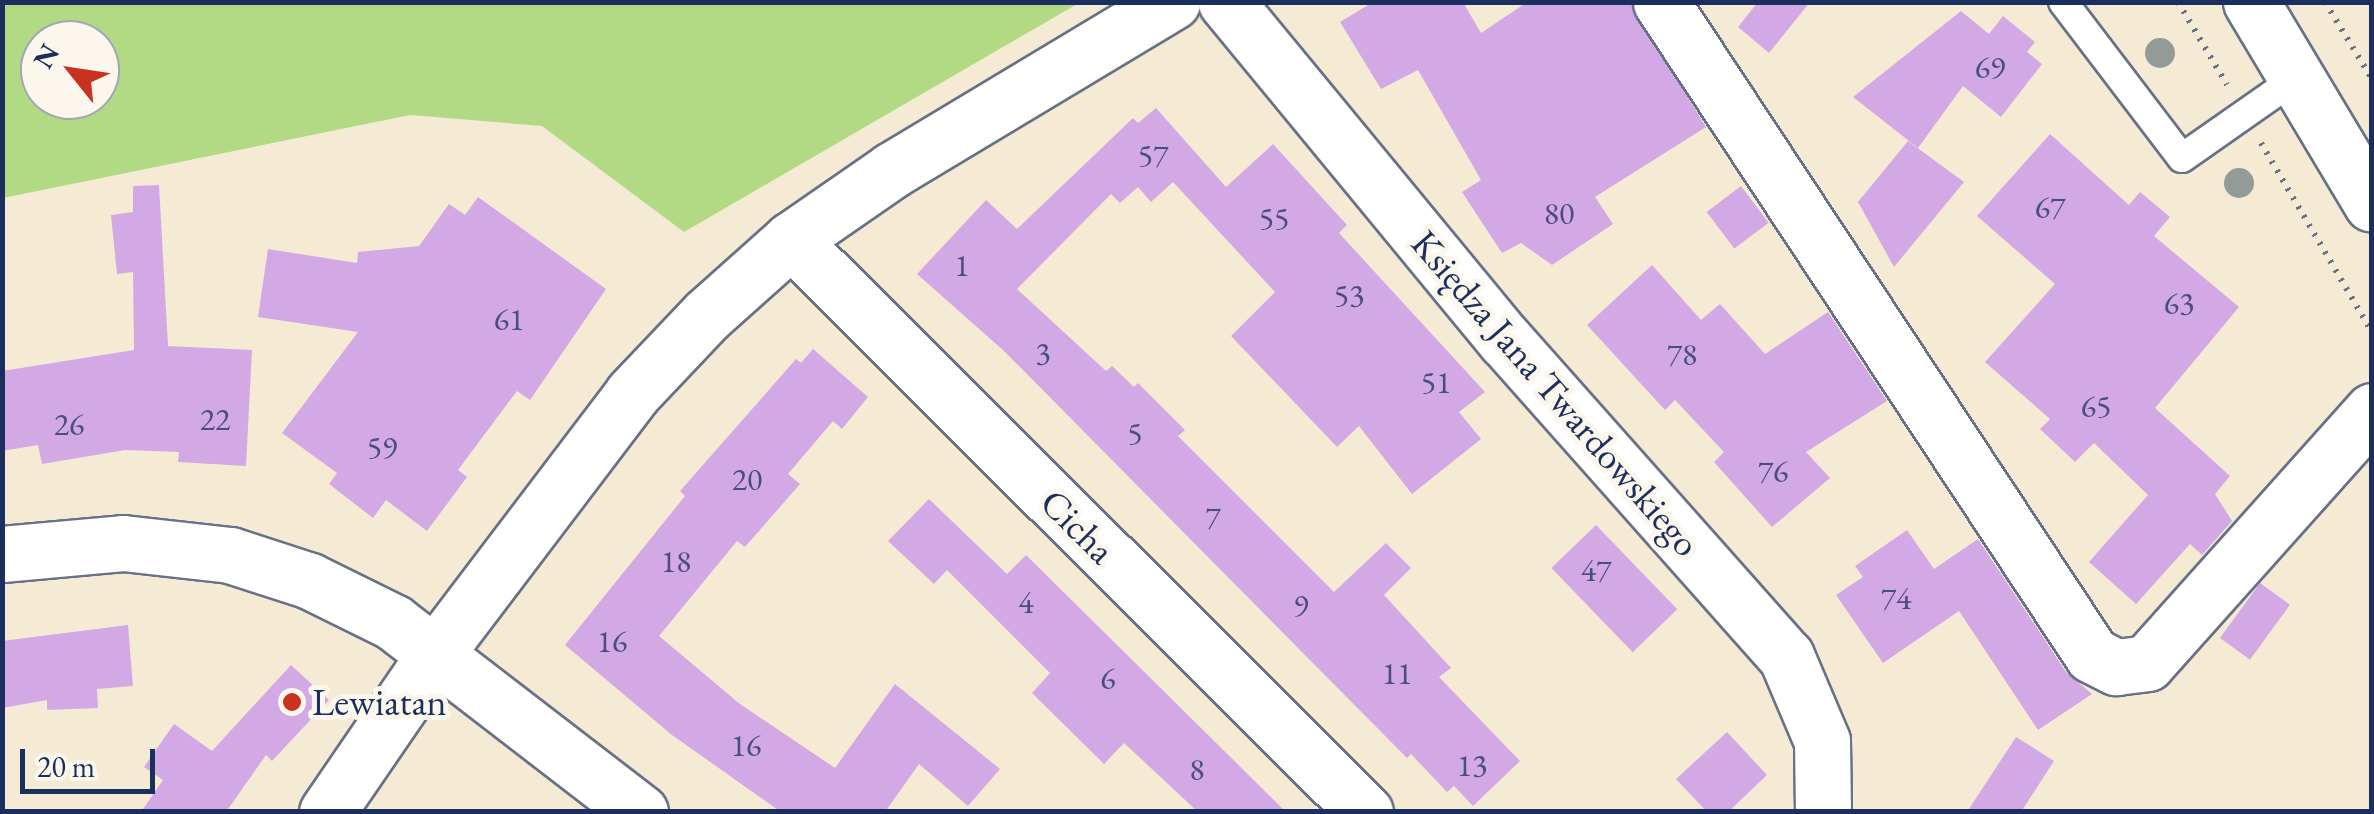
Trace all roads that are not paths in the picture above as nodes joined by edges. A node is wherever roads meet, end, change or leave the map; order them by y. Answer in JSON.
{"nodes":[{"id":1,"x":1172,"y":2,"type":"edge"},
{"id":2,"x":1226,"y":2,"type":"edge"},
{"id":3,"x":1661,"y":2,"type":"edge"},
{"id":4,"x":2063,"y":2,"type":"edge"},
{"id":5,"x":2251,"y":2,"type":"edge"},
{"id":6,"x":2295,"y":78,"type":"junction"},
{"id":7,"x":2372,"y":204,"type":"edge"},
{"id":8,"x":792,"y":240,"type":"junction"},
{"id":9,"x":2372,"y":411,"type":"edge"},
{"id":10,"x":2,"y":554,"type":"edge"},
{"id":11,"x":435,"y":654,"type":"junction"},
{"id":12,"x":327,"y":812,"type":"edge"},
{"id":13,"x":640,"y":812,"type":"edge"},
{"id":14,"x":1365,"y":812,"type":"edge"},
{"id":15,"x":1823,"y":812,"type":"edge"}],
"edges":[{"from":1,"to":8,"type":"street"},
{"from":2,"to":15,"type":"street","name":"Księdza Jana Twardowskiego"},
{"from":3,"to":9,"type":"street"},
{"from":4,"to":6,"type":"lane"},
{"from":5,"to":6,"type":"street"},
{"from":6,"to":7,"type":"street"},
{"from":8,"to":11,"type":"street"},
{"from":8,"to":14,"type":"street","name":"Cicha"},
{"from":10,"to":11,"type":"street"},
{"from":11,"to":12,"type":"street"},
{"from":11,"to":13,"type":"street"}]}
